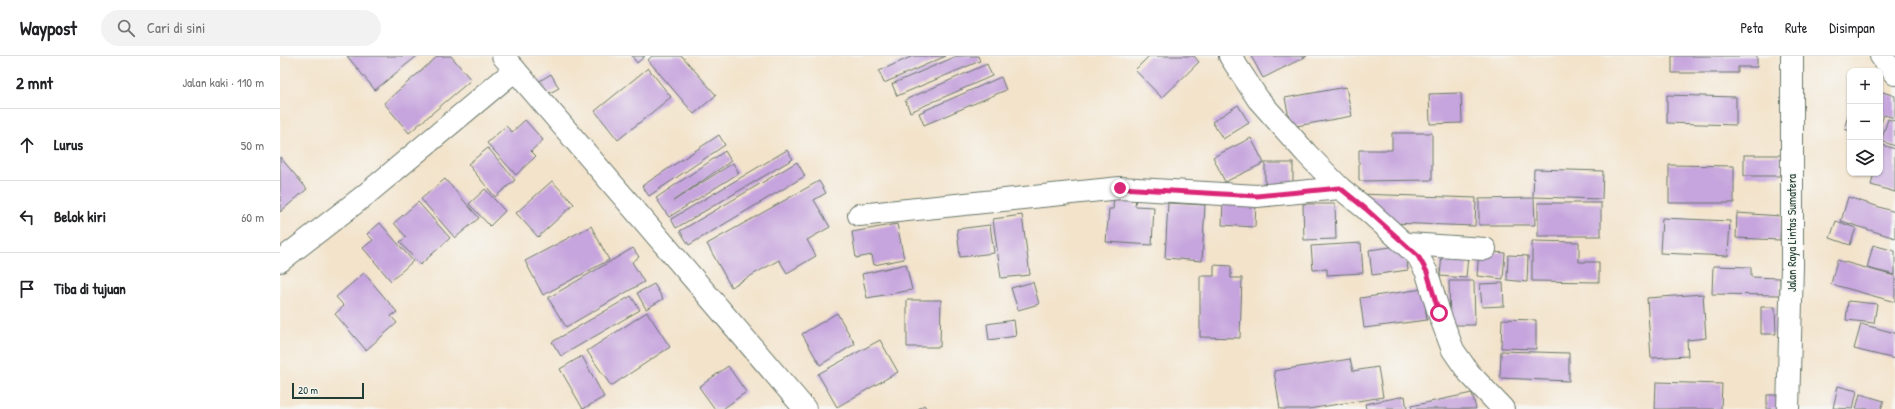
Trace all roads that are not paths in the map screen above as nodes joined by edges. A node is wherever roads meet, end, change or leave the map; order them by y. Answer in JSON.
{"nodes":[{"id":1,"x":1230,"y":56,"type":"edge"},
{"id":2,"x":1792,"y":56,"type":"edge"},
{"id":3,"x":1881,"y":56,"type":"edge"},
{"id":4,"x":509,"y":63,"type":"edge"},
{"id":5,"x":1895,"y":74,"type":"edge"},
{"id":6,"x":1340,"y":188,"type":"junction"},
{"id":7,"x":859,"y":215,"type":"dead end"},
{"id":8,"x":1408,"y":244,"type":"junction"},
{"id":9,"x":1485,"y":249,"type":"dead end"},
{"id":10,"x":280,"y":261,"type":"edge"},
{"id":11,"x":805,"y":409,"type":"edge"},
{"id":12,"x":1503,"y":409,"type":"edge"},
{"id":13,"x":1788,"y":409,"type":"edge"}],
"edges":[{"from":1,"to":6,"type":"main road"},
{"from":2,"to":13,"type":"main road","name":"Jalan Raya Lintas Sumatera"},
{"from":3,"to":5,"type":"main road"},
{"from":4,"to":10,"type":"main road"},
{"from":4,"to":11,"type":"main road"},
{"from":6,"to":7,"type":"main road"},
{"from":6,"to":8,"type":"main road"},
{"from":8,"to":9,"type":"main road"},
{"from":8,"to":12,"type":"main road"}]}
